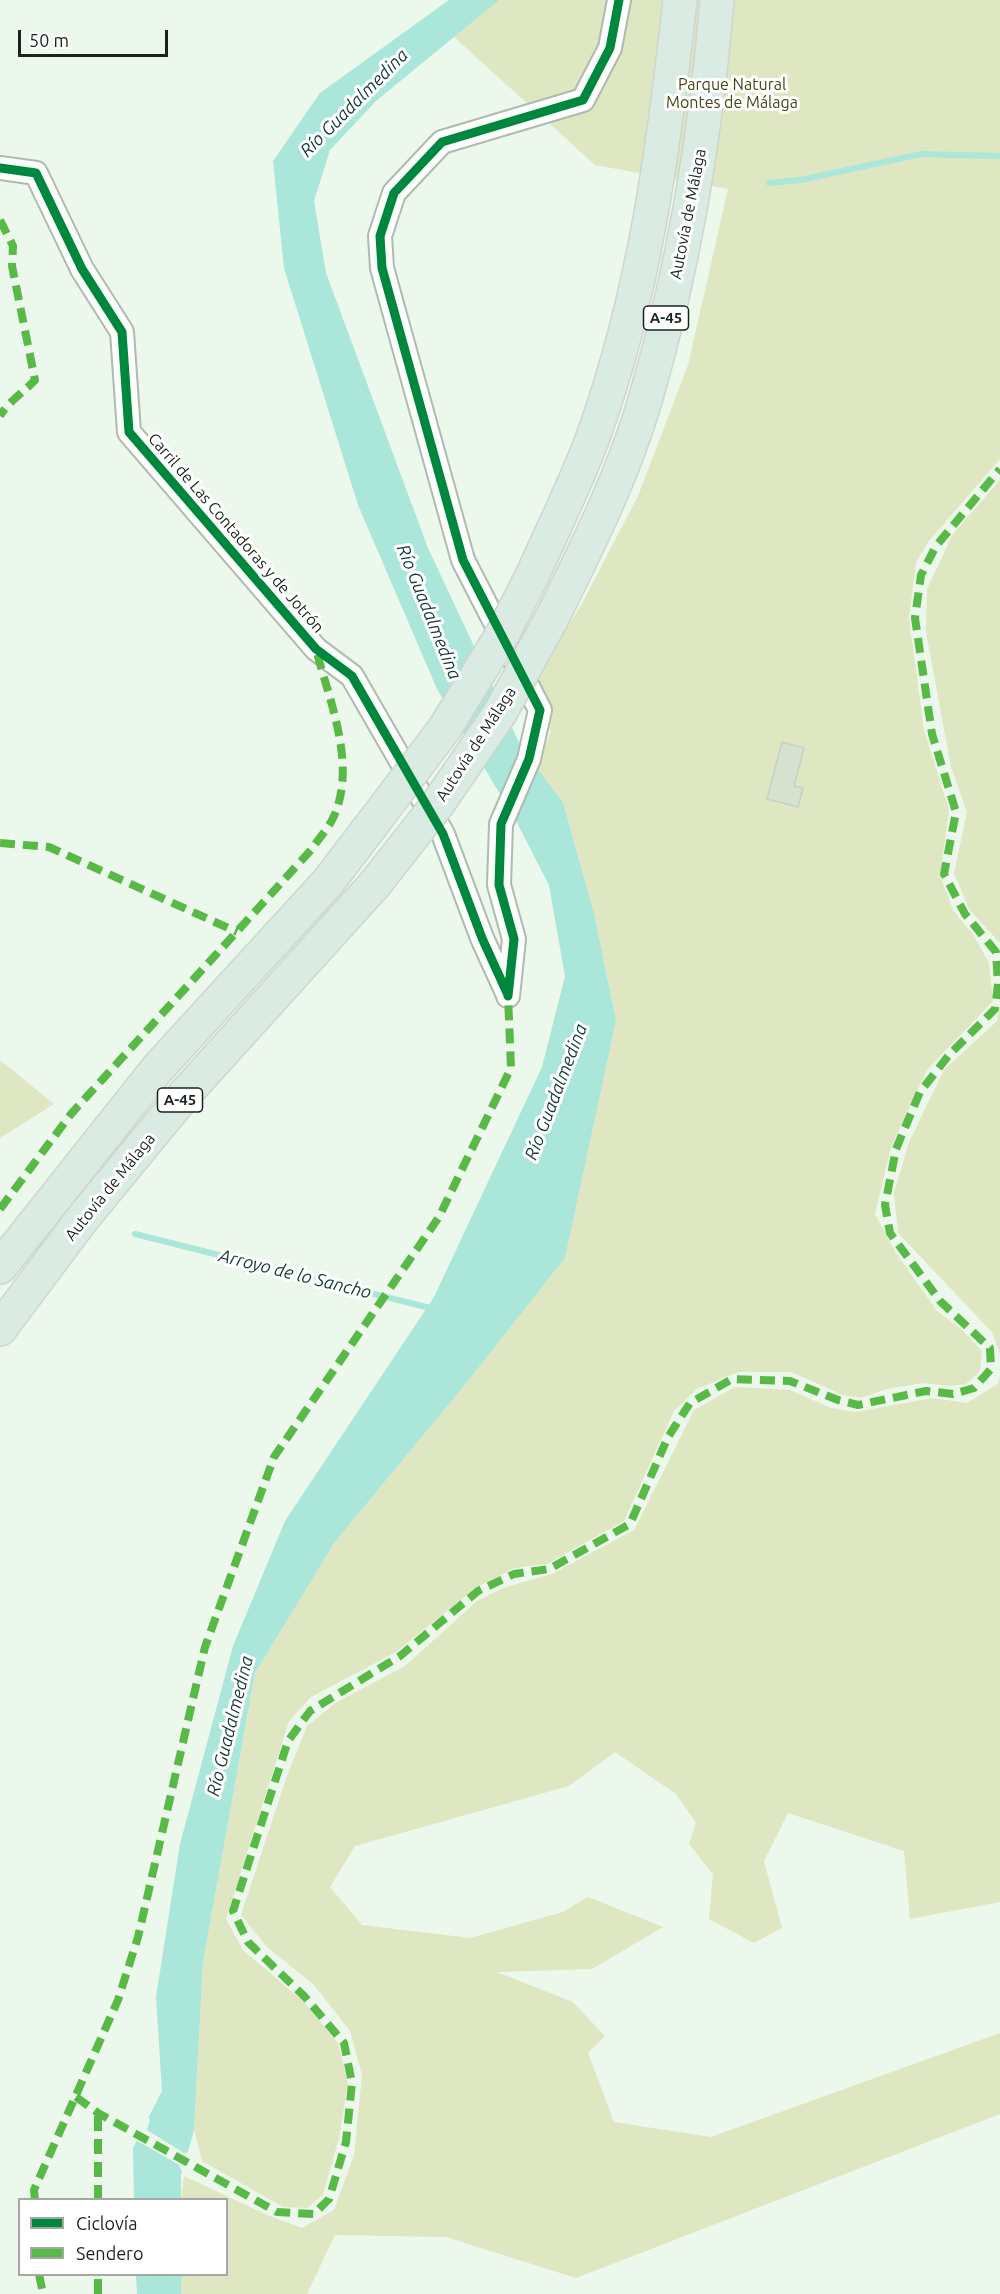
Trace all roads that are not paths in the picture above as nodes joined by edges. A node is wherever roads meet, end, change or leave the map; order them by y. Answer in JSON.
{"nodes":[{"id":1,"x":619,"y":0,"type":"edge"},
{"id":2,"x":680,"y":0,"type":"edge"},
{"id":3,"x":717,"y":0,"type":"edge"},
{"id":4,"x":0,"y":168,"type":"edge"},
{"id":5,"x":0,"y":1267,"type":"edge"},
{"id":6,"x":0,"y":1329,"type":"edge"}],
"edges":[{"from":1,"to":4,"type":"street","name":"Carril de Las Contadoras y de Jotrón"},
{"from":2,"to":5,"type":"highway","number":"A-45","bridge":true},
{"from":3,"to":6,"type":"highway","name":"Autovía de Málaga","number":"A-45","bridge":true}]}
